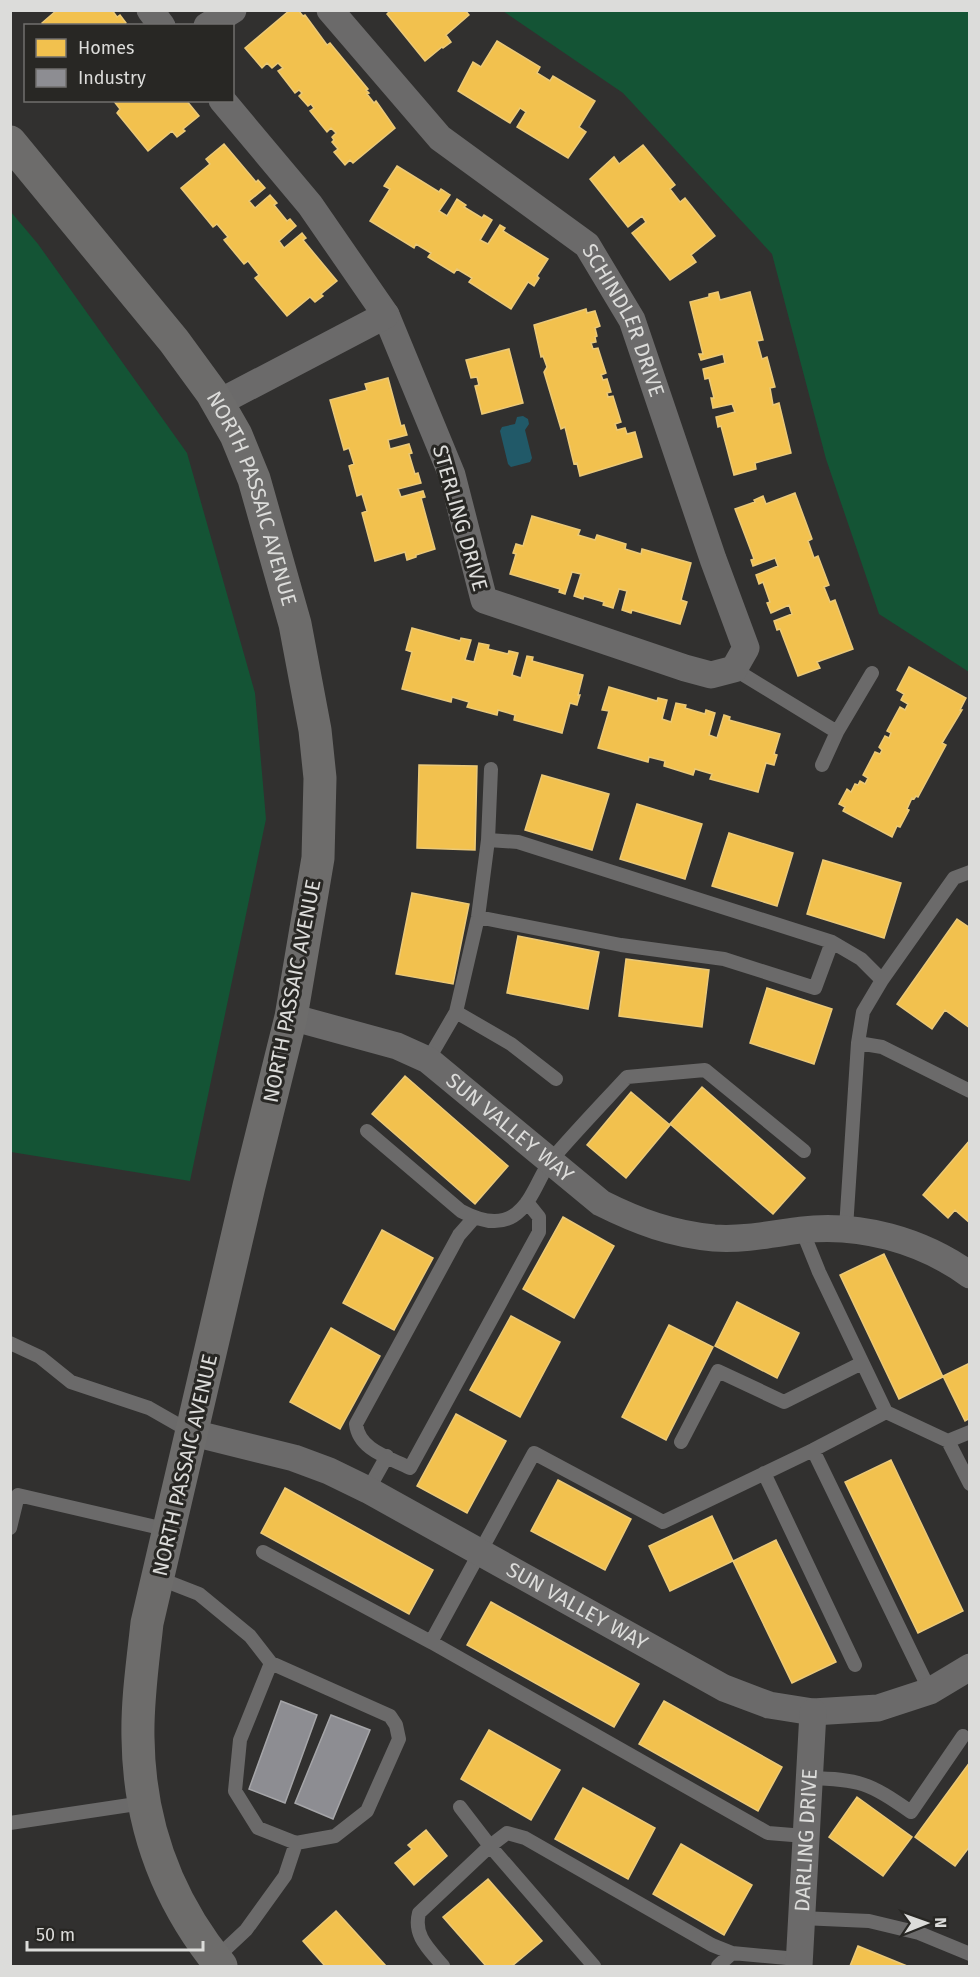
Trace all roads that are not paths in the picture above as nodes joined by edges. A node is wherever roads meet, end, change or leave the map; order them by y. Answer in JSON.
{"nodes":[{"id":1,"x":150,"y":10,"type":"edge"},
{"id":2,"x":232,"y":10,"type":"edge"},
{"id":3,"x":330,"y":10,"type":"edge"},
{"id":4,"x":160,"y":24,"type":"edge"},
{"id":5,"x":210,"y":24,"type":"edge"},
{"id":6,"x":224,"y":102,"type":"edge"},
{"id":7,"x":10,"y":142,"type":"edge"},
{"id":8,"x":386,"y":315,"type":"junction"},
{"id":9,"x":218,"y":403,"type":"junction"},
{"id":10,"x":723,"y":672,"type":"junction"},
{"id":11,"x":872,"y":673,"type":"dead end"},
{"id":12,"x":837,"y":732,"type":"junction"},
{"id":13,"x":822,"y":765,"type":"dead end"},
{"id":14,"x":491,"y":769,"type":"dead end"},
{"id":15,"x":488,"y":840,"type":"junction"},
{"id":16,"x":969,"y":872,"type":"edge"},
{"id":17,"x":478,"y":917,"type":"junction"},
{"id":18,"x":832,"y":942,"type":"junction"},
{"id":19,"x":882,"y":980,"type":"junction"},
{"id":20,"x":456,"y":1012,"type":"junction"},
{"id":21,"x":291,"y":1017,"type":"junction"},
{"id":22,"x":858,"y":1042,"type":"junction"},
{"id":23,"x":428,"y":1060,"type":"junction"},
{"id":24,"x":556,"y":1079,"type":"dead end"},
{"id":25,"x":969,"y":1091,"type":"edge"},
{"id":26,"x":367,"y":1131,"type":"dead end"},
{"id":27,"x":804,"y":1151,"type":"dead end"},
{"id":28,"x":550,"y":1161,"type":"junction"},
{"id":29,"x":527,"y":1202,"type":"junction"},
{"id":30,"x":474,"y":1218,"type":"junction"},
{"id":31,"x":846,"y":1228,"type":"junction"},
{"id":32,"x":802,"y":1230,"type":"junction"},
{"id":33,"x":969,"y":1275,"type":"edge"},
{"id":34,"x":10,"y":1343,"type":"edge"},
{"id":35,"x":862,"y":1363,"type":"junction"},
{"id":36,"x":886,"y":1412,"type":"junction"},
{"id":37,"x":969,"y":1432,"type":"edge"},
{"id":38,"x":193,"y":1433,"type":"junction"},
{"id":39,"x":948,"y":1441,"type":"junction"},
{"id":40,"x":681,"y":1442,"type":"dead end"},
{"id":41,"x":813,"y":1450,"type":"junction"},
{"id":42,"x":387,"y":1456,"type":"junction"},
{"id":43,"x":764,"y":1473,"type":"junction"},
{"id":44,"x":969,"y":1484,"type":"edge"},
{"id":45,"x":368,"y":1490,"type":"junction"},
{"id":46,"x":14,"y":1494,"type":"edge"},
{"id":47,"x":10,"y":1528,"type":"edge"},
{"id":48,"x":170,"y":1530,"type":"junction"},
{"id":49,"x":263,"y":1552,"type":"dead end"},
{"id":50,"x":480,"y":1553,"type":"junction"},
{"id":51,"x":158,"y":1578,"type":"junction"},
{"id":52,"x":431,"y":1642,"type":"junction"},
{"id":53,"x":271,"y":1663,"type":"junction"},
{"id":54,"x":855,"y":1665,"type":"dead end"},
{"id":55,"x":969,"y":1667,"type":"edge"},
{"id":56,"x":930,"y":1691,"type":"junction"},
{"id":57,"x":813,"y":1712,"type":"junction"},
{"id":58,"x":963,"y":1736,"type":"dead end"},
{"id":59,"x":809,"y":1778,"type":"junction"},
{"id":60,"x":142,"y":1803,"type":"junction"},
{"id":61,"x":460,"y":1807,"type":"dead end"},
{"id":62,"x":10,"y":1823,"type":"edge"},
{"id":63,"x":806,"y":1836,"type":"junction"},
{"id":64,"x":296,"y":1843,"type":"junction"},
{"id":65,"x":490,"y":1846,"type":"junction"},
{"id":66,"x":801,"y":1918,"type":"junction"},
{"id":67,"x":732,"y":1953,"type":"junction"},
{"id":68,"x":969,"y":1954,"type":"edge"},
{"id":69,"x":218,"y":1963,"type":"edge"},
{"id":70,"x":798,"y":1963,"type":"edge"},
{"id":71,"x":443,"y":1966,"type":"edge"},
{"id":72,"x":594,"y":1966,"type":"edge"},
{"id":73,"x":718,"y":1966,"type":"edge"}],
"edges":[{"from":1,"to":4,"type":"street"},
{"from":2,"to":5,"type":"street"},
{"from":3,"to":10,"type":"street","name":"SCHINDLER DRIVE"},
{"from":6,"to":8,"type":"street","name":"STERLING DRIVE"},
{"from":7,"to":9,"type":"main road","name":"NORTH PASSAIC AVENUE"},
{"from":8,"to":9,"type":"street"},
{"from":8,"to":10,"type":"street","name":"STERLING DRIVE"},
{"from":9,"to":21,"type":"main road","name":"NORTH PASSAIC AVENUE"},
{"from":10,"to":12,"type":"lane"},
{"from":11,"to":12,"type":"lane"},
{"from":12,"to":13,"type":"lane"},
{"from":14,"to":15,"type":"lane"},
{"from":15,"to":17,"type":"lane"},
{"from":15,"to":18,"type":"lane"},
{"from":16,"to":19,"type":"lane"},
{"from":17,"to":18,"type":"lane"},
{"from":17,"to":20,"type":"lane"},
{"from":18,"to":19,"type":"lane"},
{"from":19,"to":22,"type":"lane"},
{"from":20,"to":23,"type":"lane"},
{"from":20,"to":24,"type":"lane"},
{"from":21,"to":23,"type":"street","name":"SUN VALLEY WAY"},
{"from":21,"to":38,"type":"main road","name":"NORTH PASSAIC AVENUE"},
{"from":22,"to":25,"type":"lane"},
{"from":22,"to":31,"type":"lane"},
{"from":23,"to":28,"type":"street","name":"SUN VALLEY WAY"},
{"from":26,"to":30,"type":"lane"},
{"from":27,"to":28,"type":"lane"},
{"from":28,"to":29,"type":"lane"},
{"from":28,"to":32,"type":"street","name":"SUN VALLEY WAY"},
{"from":29,"to":30,"type":"lane"},
{"from":29,"to":42,"type":"lane"},
{"from":30,"to":42,"type":"lane"},
{"from":31,"to":32,"type":"street","name":"SUN VALLEY WAY"},
{"from":31,"to":33,"type":"street","name":"SUN VALLEY WAY"},
{"from":32,"to":35,"type":"lane"},
{"from":34,"to":38,"type":"lane"},
{"from":35,"to":36,"type":"lane"},
{"from":35,"to":40,"type":"lane"},
{"from":36,"to":39,"type":"lane"},
{"from":36,"to":41,"type":"lane"},
{"from":37,"to":39,"type":"lane"},
{"from":38,"to":45,"type":"street","name":"SUN VALLEY WAY"},
{"from":38,"to":48,"type":"main road","name":"NORTH PASSAIC AVENUE"},
{"from":39,"to":44,"type":"lane"},
{"from":41,"to":43,"type":"lane"},
{"from":41,"to":56,"type":"lane"},
{"from":42,"to":45,"type":"lane"},
{"from":43,"to":50,"type":"lane"},
{"from":43,"to":54,"type":"lane"},
{"from":45,"to":50,"type":"street","name":"SUN VALLEY WAY"},
{"from":46,"to":47,"type":"lane"},
{"from":46,"to":48,"type":"lane"},
{"from":48,"to":51,"type":"main road","name":"NORTH PASSAIC AVENUE"},
{"from":49,"to":52,"type":"lane"},
{"from":50,"to":52,"type":"lane"},
{"from":50,"to":57,"type":"street","name":"SUN VALLEY WAY"},
{"from":51,"to":53,"type":"lane"},
{"from":51,"to":60,"type":"main road","name":"NORTH PASSAIC AVENUE"},
{"from":52,"to":63,"type":"lane"},
{"from":53,"to":64,"type":"lane"},
{"from":53,"to":64,"type":"lane"},
{"from":55,"to":56,"type":"street","name":"SUN VALLEY WAY"},
{"from":56,"to":57,"type":"street","name":"SUN VALLEY WAY"},
{"from":57,"to":59,"type":"street","name":"DARLING DRIVE"},
{"from":58,"to":59,"type":"lane"},
{"from":59,"to":63,"type":"street","name":"DARLING DRIVE"},
{"from":60,"to":62,"type":"lane"},
{"from":60,"to":69,"type":"main road","name":"NORTH PASSAIC AVENUE"},
{"from":61,"to":65,"type":"lane"},
{"from":63,"to":66,"type":"street","name":"DARLING DRIVE"},
{"from":64,"to":69,"type":"lane"},
{"from":65,"to":67,"type":"lane"},
{"from":65,"to":71,"type":"lane"},
{"from":65,"to":72,"type":"lane"},
{"from":66,"to":68,"type":"lane"},
{"from":66,"to":70,"type":"street","name":"DARLING DRIVE"},
{"from":67,"to":70,"type":"lane"},
{"from":67,"to":73,"type":"lane"}]}
